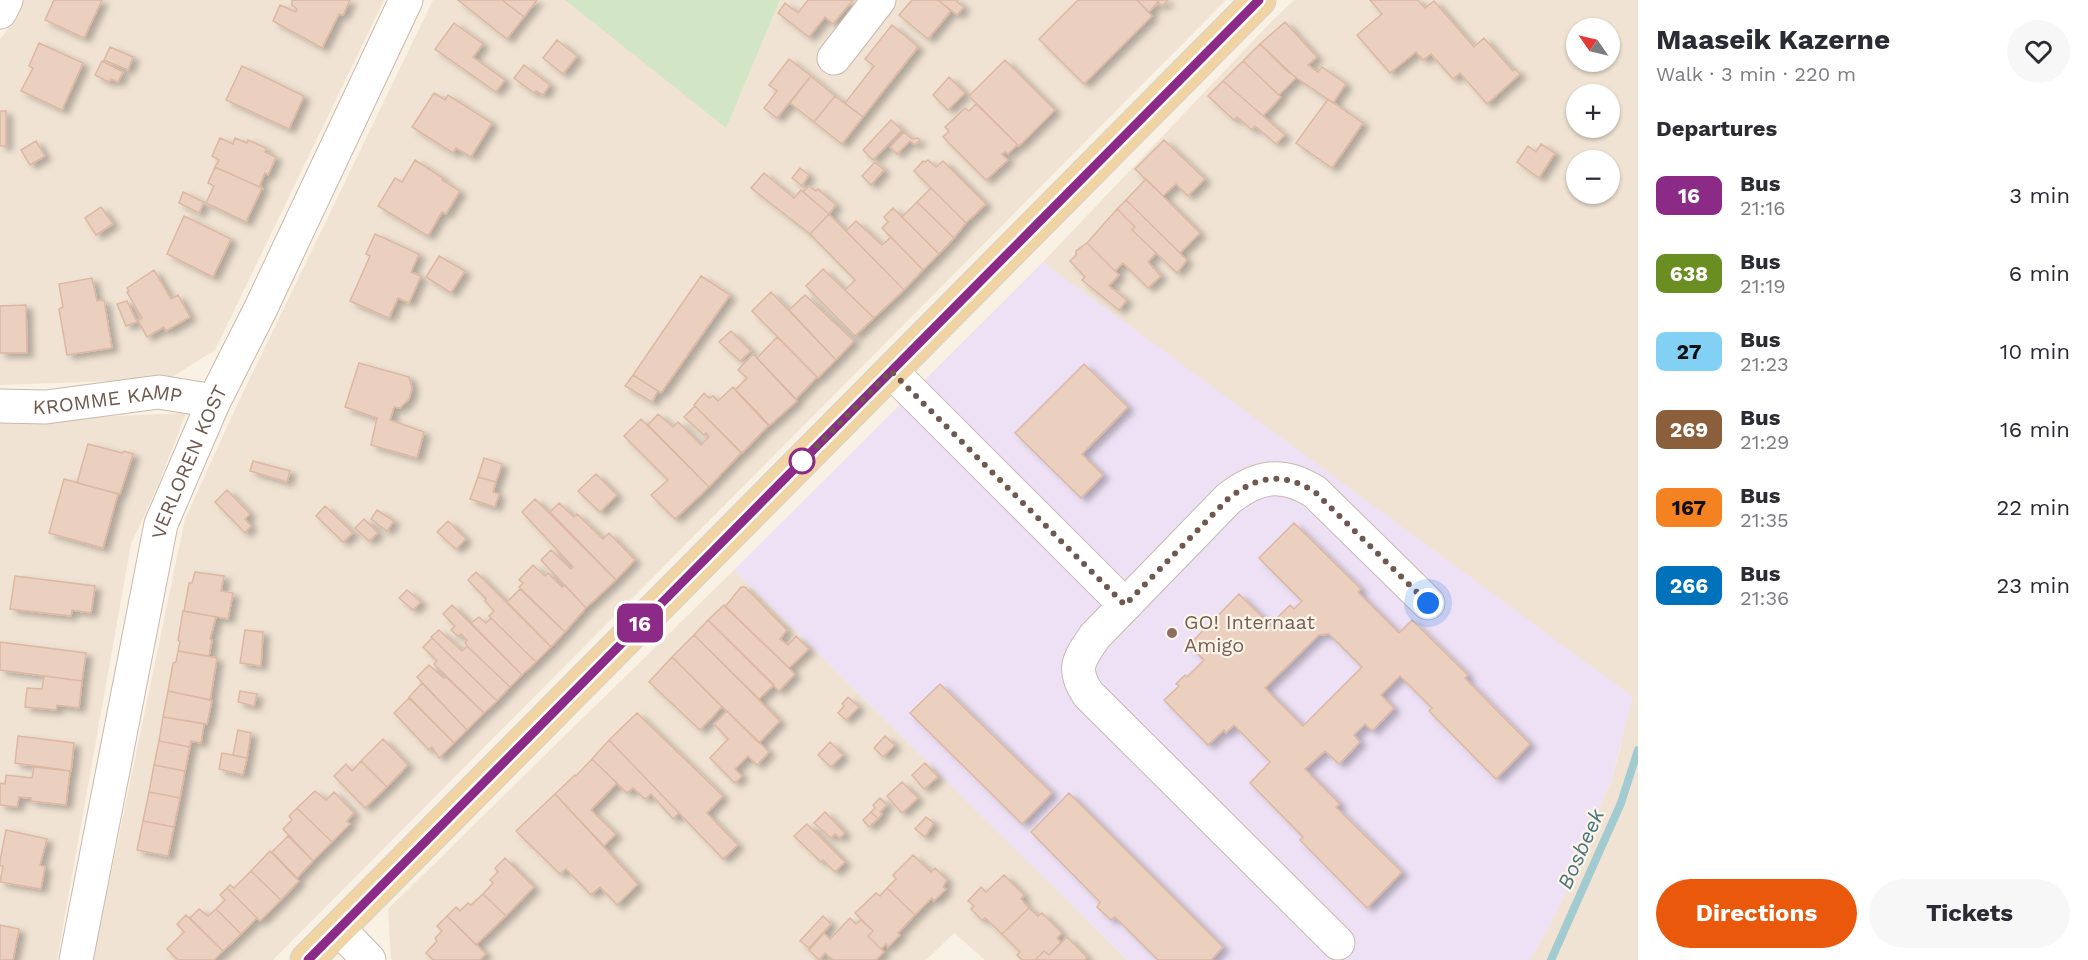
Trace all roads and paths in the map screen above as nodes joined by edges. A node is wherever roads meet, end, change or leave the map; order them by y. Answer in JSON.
{"nodes":[{"id":1,"x":6,"y":0,"type":"edge"},
{"id":2,"x":406,"y":0,"type":"edge"},
{"id":3,"x":879,"y":0,"type":"edge"},
{"id":4,"x":1259,"y":0,"type":"edge"},
{"id":5,"x":0,"y":12,"type":"edge"},
{"id":6,"x":834,"y":58,"type":"dead end"},
{"id":7,"x":891,"y":371,"type":"junction"},
{"id":8,"x":214,"y":401,"type":"junction"},
{"id":9,"x":0,"y":406,"type":"edge"},
{"id":10,"x":1428,"y":603,"type":"dead end"},
{"id":11,"x":1125,"y":605,"type":"junction"},
{"id":12,"x":339,"y":929,"type":"junction"},
{"id":13,"x":1338,"y":943,"type":"dead end"},
{"id":14,"x":75,"y":960,"type":"edge"},
{"id":15,"x":308,"y":960,"type":"edge"},
{"id":16,"x":369,"y":960,"type":"edge"}],
"edges":[{"from":1,"to":5,"type":"street"},
{"from":2,"to":8,"type":"street","name":"VERLOREN KOST"},
{"from":3,"to":6,"type":"street"},
{"from":4,"to":7,"type":"main road"},
{"from":7,"to":11,"type":"street"},
{"from":7,"to":12,"type":"main road"},
{"from":8,"to":9,"type":"street","name":"KROMME KAMP"},
{"from":8,"to":14,"type":"street","name":"VERLOREN KOST"},
{"from":10,"to":11,"type":"street"},
{"from":11,"to":13,"type":"street"},
{"from":12,"to":15,"type":"main road"},
{"from":12,"to":16,"type":"street"}]}
